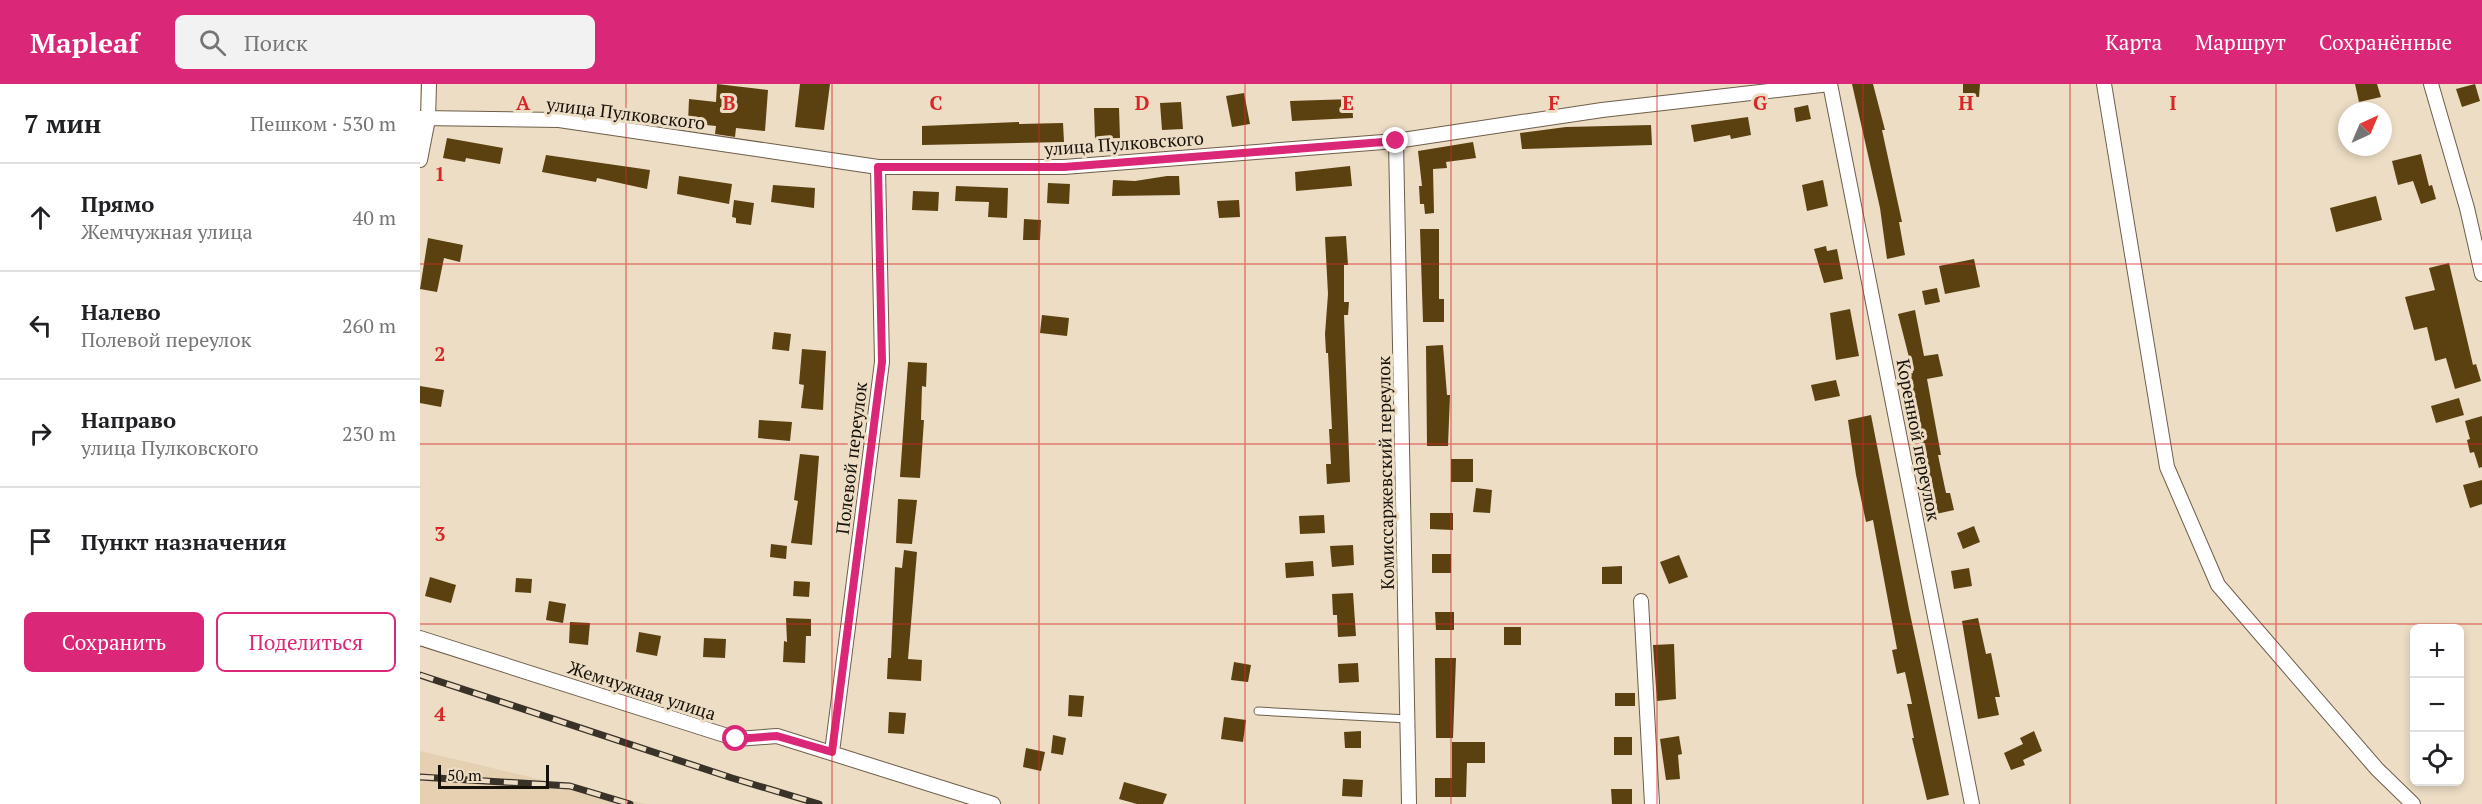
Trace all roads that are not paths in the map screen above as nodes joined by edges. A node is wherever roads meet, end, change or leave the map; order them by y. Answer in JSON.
{"nodes":[{"id":1,"x":429,"y":84,"type":"edge"},
{"id":2,"x":1830,"y":84,"type":"edge"},
{"id":3,"x":2104,"y":84,"type":"edge"},
{"id":4,"x":2430,"y":84,"type":"edge"},
{"id":5,"x":424,"y":119,"type":"edge"},
{"id":6,"x":1396,"y":141,"type":"junction"},
{"id":7,"x":420,"y":160,"type":"edge"},
{"id":8,"x":878,"y":167,"type":"junction"},
{"id":9,"x":2482,"y":274,"type":"edge"},
{"id":10,"x":1641,"y":601,"type":"dead end"},
{"id":11,"x":420,"y":638,"type":"edge"},
{"id":12,"x":1258,"y":711,"type":"dead end"},
{"id":13,"x":1407,"y":719,"type":"junction"},
{"id":14,"x":832,"y":752,"type":"junction"},
{"id":15,"x":993,"y":804,"type":"edge"},
{"id":16,"x":1409,"y":804,"type":"edge"},
{"id":17,"x":1652,"y":804,"type":"edge"},
{"id":18,"x":1972,"y":804,"type":"edge"},
{"id":19,"x":2413,"y":804,"type":"edge"}],
"edges":[{"from":1,"to":5,"type":"street"},
{"from":2,"to":6,"type":"street","name":"улица Пулковского"},
{"from":2,"to":18,"type":"street","name":"Коренной переулок"},
{"from":3,"to":19,"type":"street"},
{"from":4,"to":9,"type":"street"},
{"from":5,"to":7,"type":"street"},
{"from":5,"to":8,"type":"street","name":"улица Пулковского"},
{"from":6,"to":8,"type":"street","name":"улица Пулковского"},
{"from":6,"to":13,"type":"street","name":"Комиссаржевский переулок"},
{"from":8,"to":14,"type":"street","name":"Полевой переулок"},
{"from":10,"to":17,"type":"street"},
{"from":11,"to":14,"type":"street","name":"Жемчужная улица"},
{"from":12,"to":13,"type":"lane"},
{"from":13,"to":16,"type":"street","name":"Комиссаржевский переулок"},
{"from":14,"to":15,"type":"street","name":"Жемчужная улица"}]}
